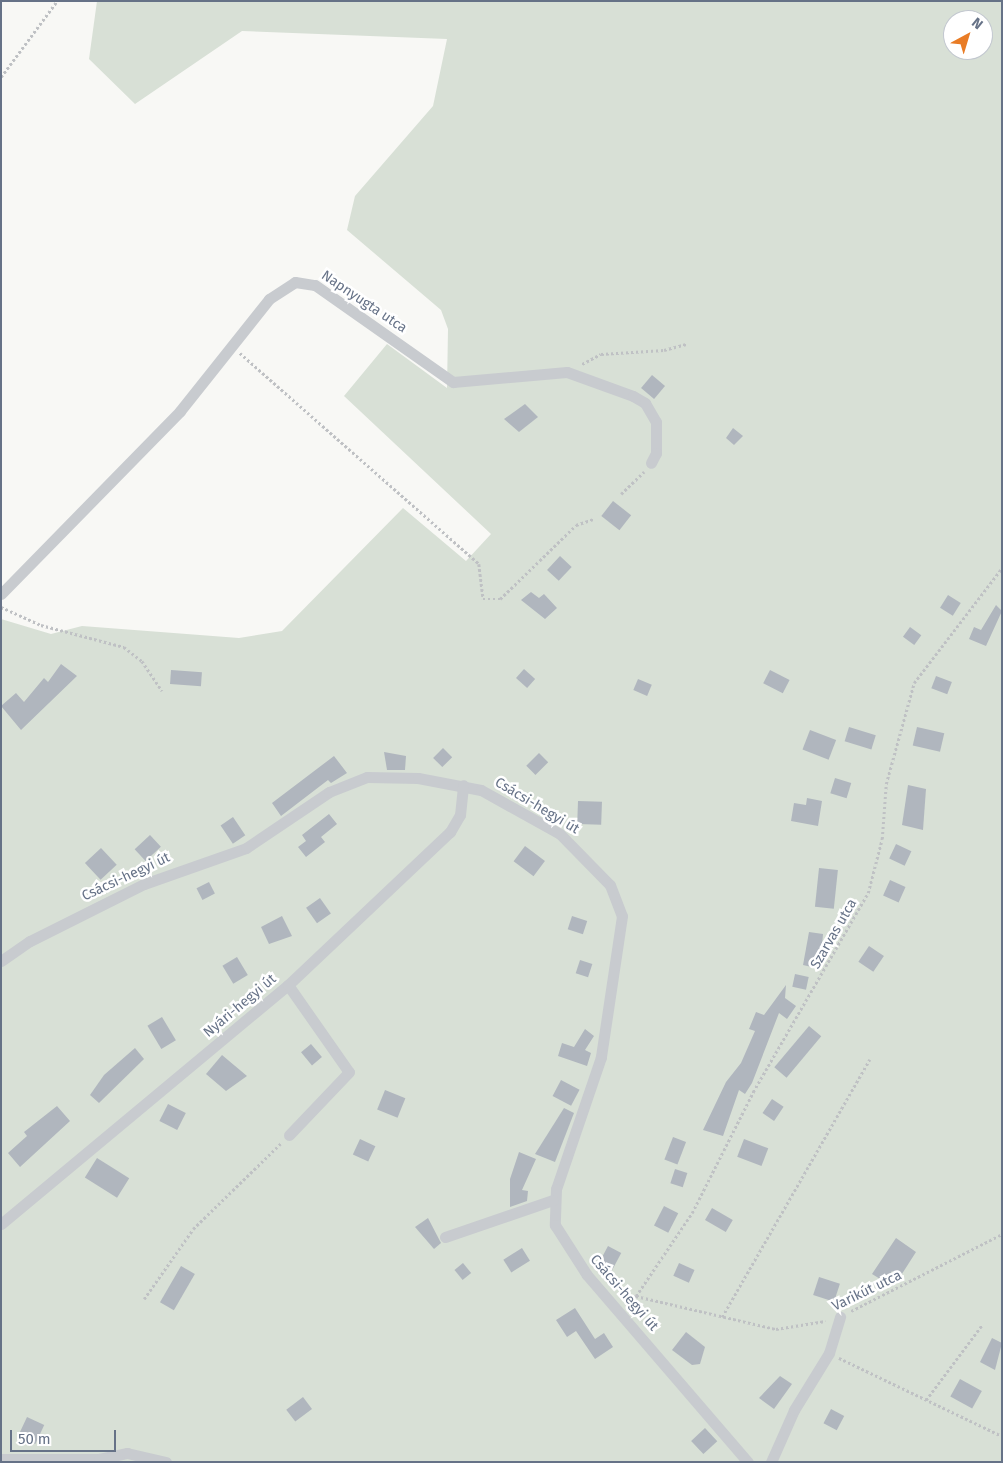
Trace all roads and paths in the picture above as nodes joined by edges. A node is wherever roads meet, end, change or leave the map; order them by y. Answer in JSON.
{"nodes":[{"id":1,"x":57,"y":1,"type":"edge"},
{"id":2,"x":1,"y":77,"type":"edge"},
{"id":3,"x":687,"y":344,"type":"dead end"},
{"id":4,"x":230,"y":347,"type":"junction"},
{"id":5,"x":566,"y":372,"type":"junction"},
{"id":6,"x":651,"y":463,"type":"joint"},
{"id":7,"x":621,"y":494,"type":"dead end"},
{"id":8,"x":593,"y":519,"type":"dead end"},
{"id":9,"x":1002,"y":568,"type":"edge"},
{"id":10,"x":1,"y":594,"type":"edge"},
{"id":11,"x":1,"y":607,"type":"edge"},
{"id":12,"x":162,"y":692,"type":"dead end"},
{"id":13,"x":463,"y":785,"type":"junction"},
{"id":14,"x":1,"y":961,"type":"edge"},
{"id":15,"x":288,"y":985,"type":"junction"},
{"id":16,"x":870,"y":1058,"type":"dead end"},
{"id":17,"x":289,"y":1135,"type":"joint"},
{"id":18,"x":553,"y":1200,"type":"junction"},
{"id":19,"x":1,"y":1224,"type":"edge"},
{"id":20,"x":1002,"y":1234,"type":"edge"},
{"id":21,"x":444,"y":1237,"type":"dead end"},
{"id":22,"x":636,"y":1296,"type":"junction"},
{"id":23,"x":144,"y":1299,"type":"dead end"},
{"id":24,"x":616,"y":1304,"type":"junction"},
{"id":25,"x":840,"y":1317,"type":"junction"},
{"id":26,"x":722,"y":1318,"type":"junction"},
{"id":27,"x":982,"y":1325,"type":"dead end"},
{"id":28,"x":829,"y":1353,"type":"junction"},
{"id":29,"x":926,"y":1400,"type":"junction"},
{"id":30,"x":1002,"y":1436,"type":"edge"},
{"id":31,"x":1,"y":1459,"type":"edge"},
{"id":32,"x":166,"y":1462,"type":"edge"},
{"id":33,"x":748,"y":1462,"type":"edge"},
{"id":34,"x":771,"y":1462,"type":"edge"}],
"edges":[{"from":1,"to":2,"type":"path"},
{"from":3,"to":5,"type":"path"},
{"from":4,"to":5,"type":"street","name":"Napnyugta utca"},
{"from":4,"to":8,"type":"path"},
{"from":4,"to":10,"type":"street","name":"Napnyugta utca"},
{"from":5,"to":6,"type":"street","name":"Napnyugta utca"},
{"from":6,"to":7,"type":"path"},
{"from":9,"to":22,"type":"path","name":"Szarvas utca"},
{"from":11,"to":12,"type":"path"},
{"from":13,"to":14,"type":"street","name":"Csácsi-hegyi út"},
{"from":13,"to":15,"type":"street","name":"Nyári-hegyi út"},
{"from":13,"to":18,"type":"street","name":"Csácsi-hegyi út"},
{"from":15,"to":17,"type":"street"},
{"from":15,"to":19,"type":"street","name":"Nyári-hegyi út"},
{"from":16,"to":26,"type":"path"},
{"from":17,"to":23,"type":"path"},
{"from":18,"to":21,"type":"street"},
{"from":18,"to":24,"type":"street","name":"Csácsi-hegyi út"},
{"from":20,"to":25,"type":"path","name":"Varikút utca"},
{"from":22,"to":24,"type":"path"},
{"from":22,"to":26,"type":"path","name":"Varikút utca"},
{"from":24,"to":33,"type":"street","name":"Csácsi-hegyi út"},
{"from":25,"to":26,"type":"path","name":"Varikút utca"},
{"from":25,"to":28,"type":"street"},
{"from":27,"to":29,"type":"path"},
{"from":28,"to":29,"type":"path"},
{"from":28,"to":34,"type":"street"},
{"from":29,"to":30,"type":"path"},
{"from":31,"to":32,"type":"street"}]}
